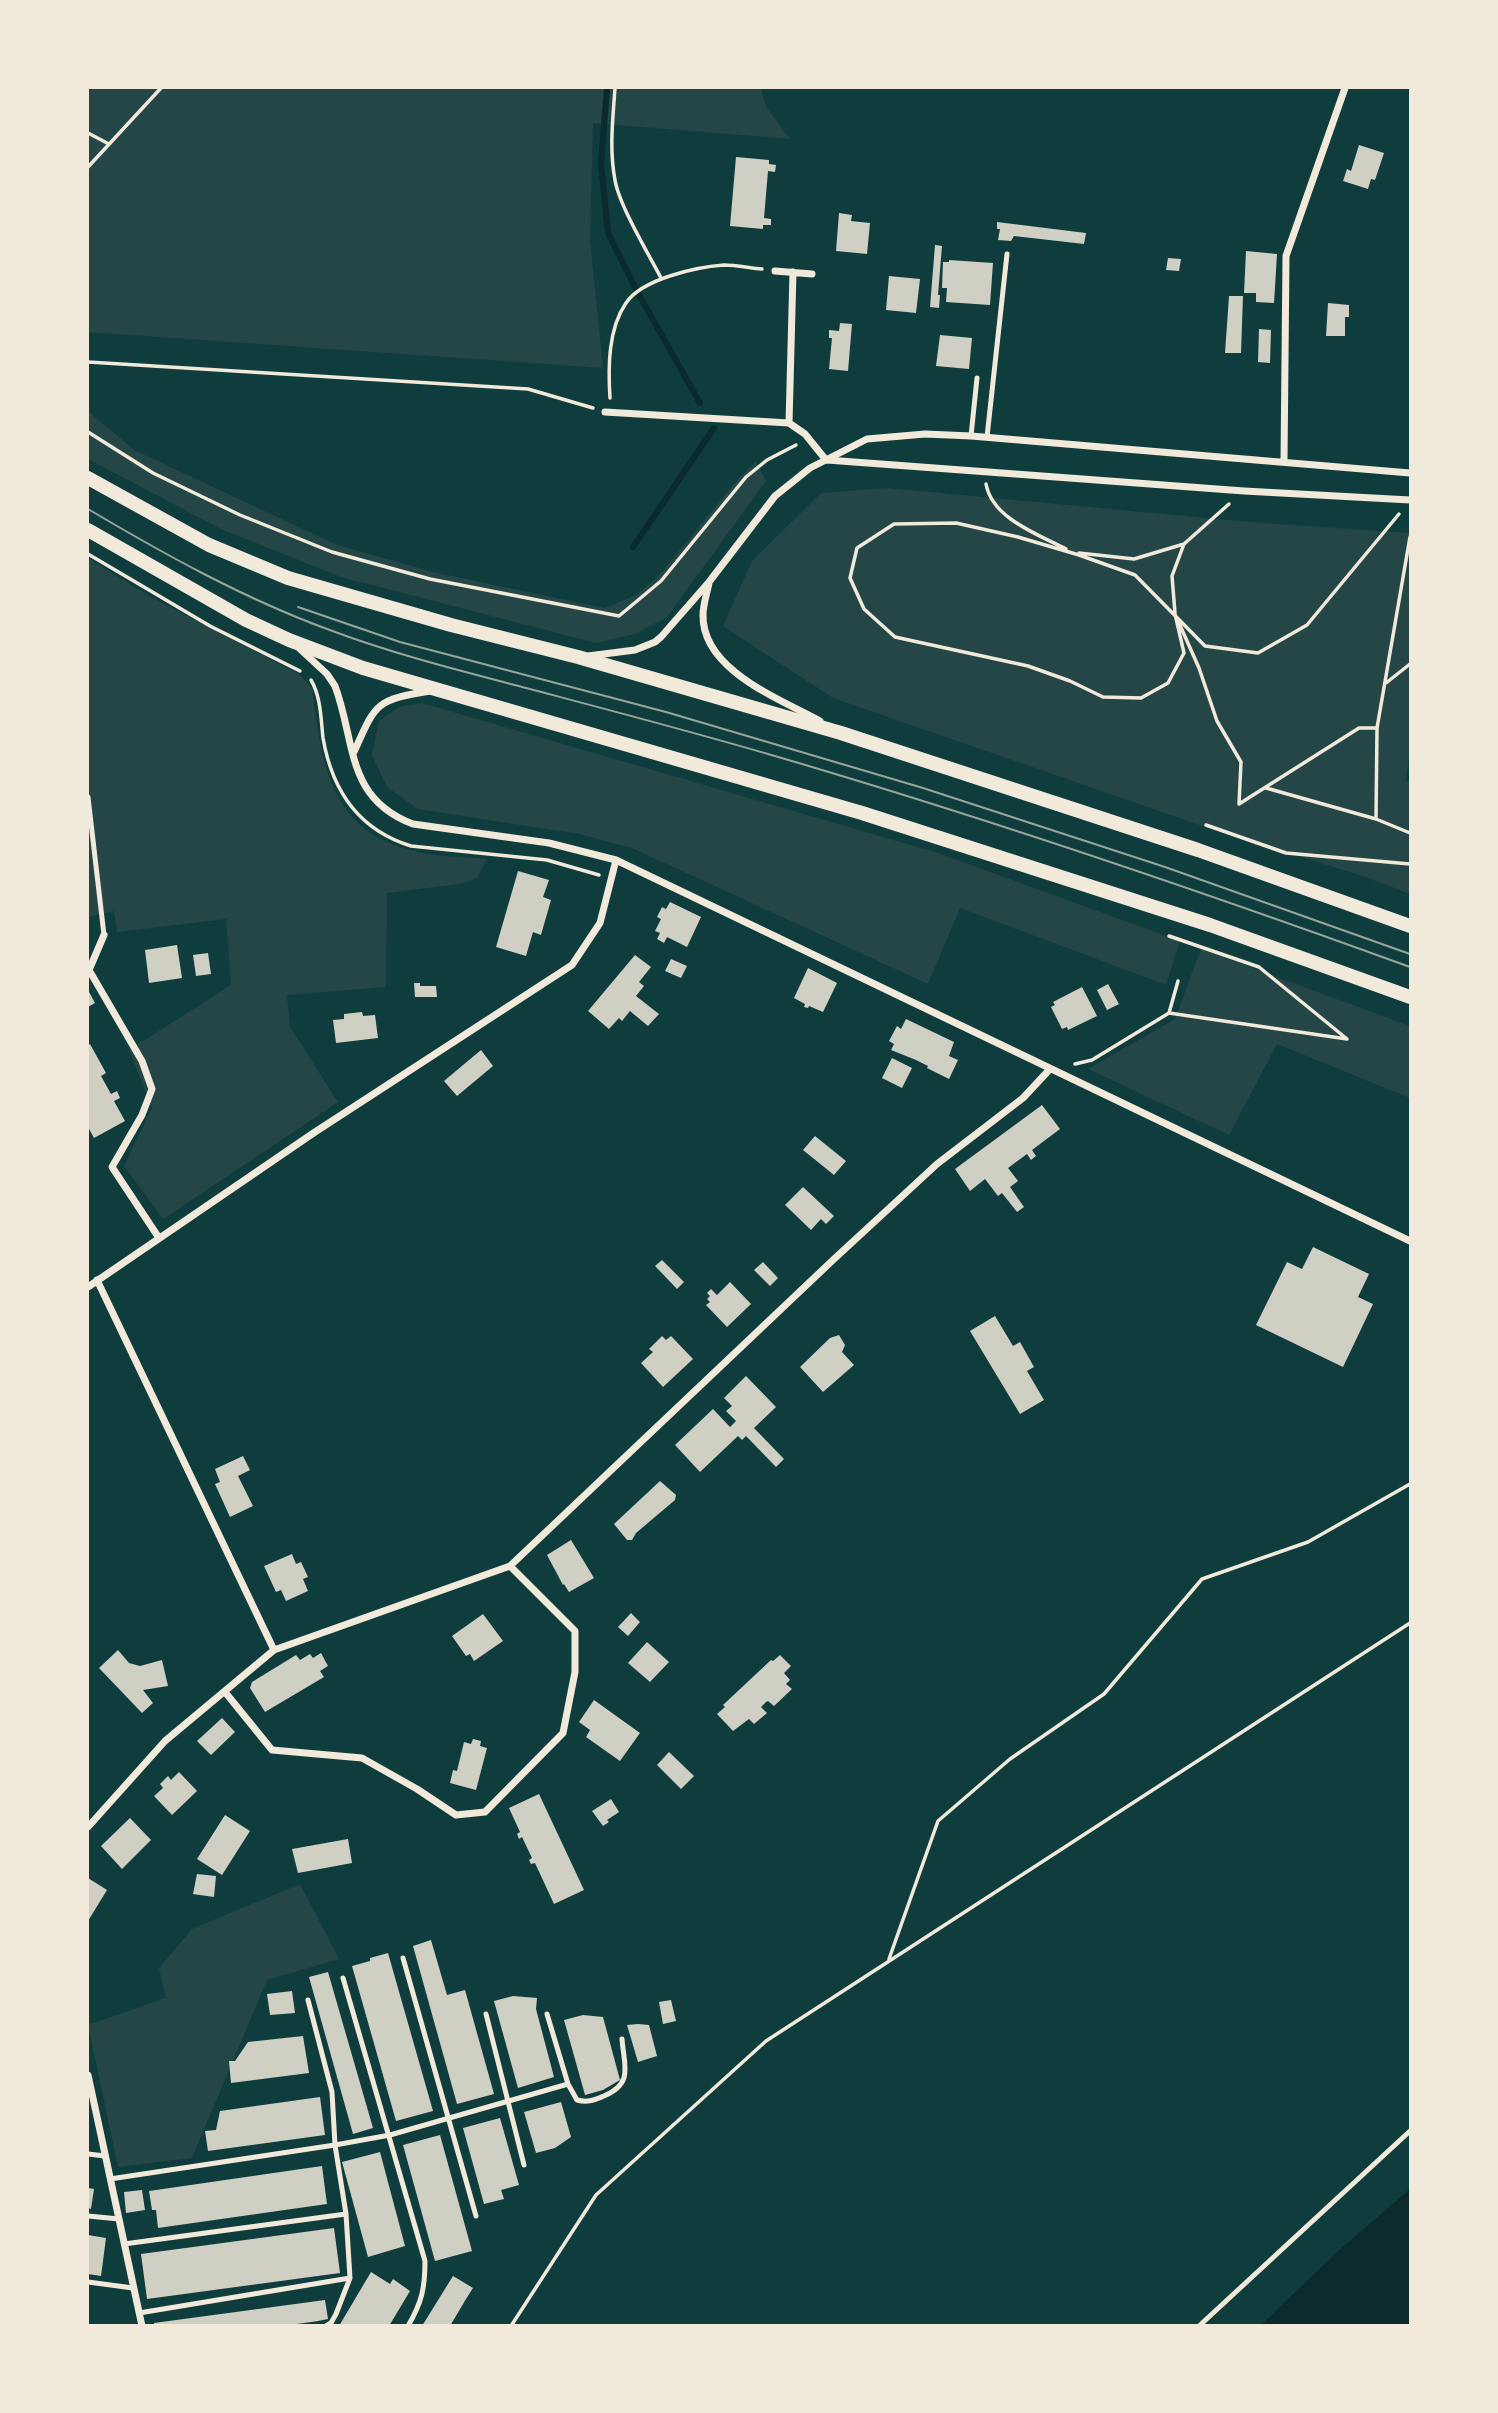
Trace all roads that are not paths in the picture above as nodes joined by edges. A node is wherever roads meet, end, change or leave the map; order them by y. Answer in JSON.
{"nodes":[{"id":1,"x":1345,"y":88,"type":"edge"},
{"id":2,"x":1007,"y":254,"type":"dead end"},
{"id":3,"x":775,"y":271,"type":"road end"},
{"id":4,"x":793,"y":272,"type":"junction"},
{"id":5,"x":813,"y":274,"type":"dead end"},
{"id":6,"x":977,"y":378,"type":"dead end"},
{"id":7,"x":608,"y":412,"type":"road end"},
{"id":8,"x":789,"y":422,"type":"junction"},
{"id":9,"x":971,"y":436,"type":"junction"},
{"id":10,"x":987,"y":437,"type":"junction"},
{"id":11,"x":826,"y":460,"type":"junction"},
{"id":12,"x":1284,"y":462,"type":"junction"},
{"id":13,"x":1410,"y":473,"type":"edge"},
{"id":14,"x":88,"y":478,"type":"edge"},
{"id":15,"x":1410,"y":500,"type":"edge"},
{"id":16,"x":88,"y":530,"type":"edge"},
{"id":17,"x":709,"y":582,"type":"junction"},
{"id":18,"x":289,"y":640,"type":"junction"},
{"id":19,"x":578,"y":657,"type":"junction"},
{"id":20,"x":433,"y":690,"type":"junction"},
{"id":21,"x":841,"y":733,"type":"junction"},
{"id":22,"x":354,"y":753,"type":"junction"},
{"id":23,"x":88,"y":797,"type":"edge"},
{"id":24,"x":616,"y":860,"type":"junction"},
{"id":25,"x":1410,"y":926,"type":"edge"},
{"id":26,"x":104,"y":935,"type":"joint"},
{"id":27,"x":1410,"y":997,"type":"edge"},
{"id":28,"x":1050,"y":1069,"type":"junction"},
{"id":29,"x":159,"y":1238,"type":"junction"},
{"id":30,"x":1410,"y":1241,"type":"edge"},
{"id":31,"x":97,"y":1280,"type":"junction"},
{"id":32,"x":88,"y":1287,"type":"edge"},
{"id":33,"x":510,"y":1566,"type":"junction"},
{"id":34,"x":274,"y":1650,"type":"junction"},
{"id":35,"x":225,"y":1692,"type":"junction"},
{"id":36,"x":88,"y":1827,"type":"edge"},
{"id":37,"x":403,"y":1958,"type":"dead end"},
{"id":38,"x":343,"y":1978,"type":"dead end"},
{"id":39,"x":308,"y":2000,"type":"dead end"},
{"id":40,"x":486,"y":2014,"type":"dead end"},
{"id":41,"x":547,"y":2014,"type":"dead end"},
{"id":42,"x":621,"y":2039,"type":"dead end"},
{"id":43,"x":88,"y":2075,"type":"edge"},
{"id":44,"x":568,"y":2084,"type":"junction"},
{"id":45,"x":89,"y":2091,"type":"edge"},
{"id":46,"x":508,"y":2101,"type":"junction"},
{"id":47,"x":447,"y":2118,"type":"junction"},
{"id":48,"x":1410,"y":2132,"type":"edge"},
{"id":49,"x":390,"y":2135,"type":"junction"},
{"id":50,"x":335,"y":2145,"type":"junction"},
{"id":51,"x":88,"y":2154,"type":"edge"},
{"id":52,"x":105,"y":2156,"type":"junction"},
{"id":53,"x":524,"y":2165,"type":"dead end"},
{"id":54,"x":110,"y":2179,"type":"junction"},
{"id":55,"x":346,"y":2214,"type":"junction"},
{"id":56,"x":88,"y":2216,"type":"edge"},
{"id":57,"x":476,"y":2216,"type":"dead end"},
{"id":58,"x":119,"y":2219,"type":"junction"},
{"id":59,"x":124,"y":2244,"type":"junction"},
{"id":60,"x":350,"y":2278,"type":"junction"},
{"id":61,"x":88,"y":2282,"type":"edge"},
{"id":62,"x":133,"y":2288,"type":"junction"},
{"id":63,"x":139,"y":2313,"type":"junction"},
{"id":64,"x":142,"y":2326,"type":"edge"},
{"id":65,"x":326,"y":2326,"type":"edge"},
{"id":66,"x":408,"y":2326,"type":"edge"},
{"id":67,"x":1199,"y":2326,"type":"edge"}],
"edges":[{"from":1,"to":12,"type":"street"},
{"from":2,"to":10,"type":"lane"},
{"from":3,"to":4,"type":"street"},
{"from":4,"to":5,"type":"street"},
{"from":4,"to":8,"type":"street"},
{"from":6,"to":9,"type":"lane"},
{"from":7,"to":8,"type":"street"},
{"from":8,"to":11,"type":"street"},
{"from":9,"to":10,"type":"street"},
{"from":9,"to":11,"type":"street"},
{"from":10,"to":12,"type":"street"},
{"from":11,"to":15,"type":"street"},
{"from":11,"to":17,"type":"street"},
{"from":12,"to":13,"type":"street"},
{"from":14,"to":19,"type":"main road"},
{"from":16,"to":18,"type":"main road"},
{"from":17,"to":19,"type":"street"},
{"from":17,"to":21,"type":"street"},
{"from":18,"to":20,"type":"main road"},
{"from":18,"to":22,"type":"street"},
{"from":19,"to":21,"type":"main road"},
{"from":20,"to":22,"type":"street"},
{"from":20,"to":27,"type":"main road"},
{"from":21,"to":25,"type":"main road"},
{"from":22,"to":24,"type":"street"},
{"from":23,"to":26,"type":"lane"},
{"from":24,"to":28,"type":"street"},
{"from":24,"to":29,"type":"street"},
{"from":26,"to":29,"type":"street"},
{"from":28,"to":30,"type":"street"},
{"from":28,"to":33,"type":"street"},
{"from":29,"to":31,"type":"street"},
{"from":31,"to":32,"type":"street"},
{"from":31,"to":34,"type":"street"},
{"from":33,"to":34,"type":"street"},
{"from":33,"to":35,"type":"street"},
{"from":34,"to":35,"type":"street"},
{"from":35,"to":36,"type":"street"},
{"from":37,"to":47,"type":"lane"},
{"from":38,"to":49,"type":"lane"},
{"from":39,"to":50,"type":"lane"},
{"from":40,"to":46,"type":"lane"},
{"from":41,"to":44,"type":"lane"},
{"from":42,"to":44,"type":"lane"},
{"from":43,"to":45,"type":"street"},
{"from":44,"to":46,"type":"lane"},
{"from":45,"to":52,"type":"street"},
{"from":46,"to":47,"type":"lane"},
{"from":46,"to":53,"type":"lane"},
{"from":47,"to":49,"type":"lane"},
{"from":47,"to":57,"type":"lane"},
{"from":48,"to":67,"type":"lane"},
{"from":49,"to":50,"type":"lane"},
{"from":49,"to":66,"type":"lane"},
{"from":50,"to":54,"type":"lane"},
{"from":50,"to":55,"type":"lane"},
{"from":51,"to":52,"type":"lane"},
{"from":52,"to":54,"type":"street"},
{"from":54,"to":58,"type":"street"},
{"from":55,"to":59,"type":"lane"},
{"from":55,"to":60,"type":"lane"},
{"from":56,"to":58,"type":"lane"},
{"from":58,"to":59,"type":"street"},
{"from":59,"to":62,"type":"street"},
{"from":60,"to":63,"type":"lane"},
{"from":60,"to":65,"type":"lane"},
{"from":61,"to":62,"type":"lane"},
{"from":62,"to":63,"type":"street"},
{"from":63,"to":64,"type":"street"}]}
